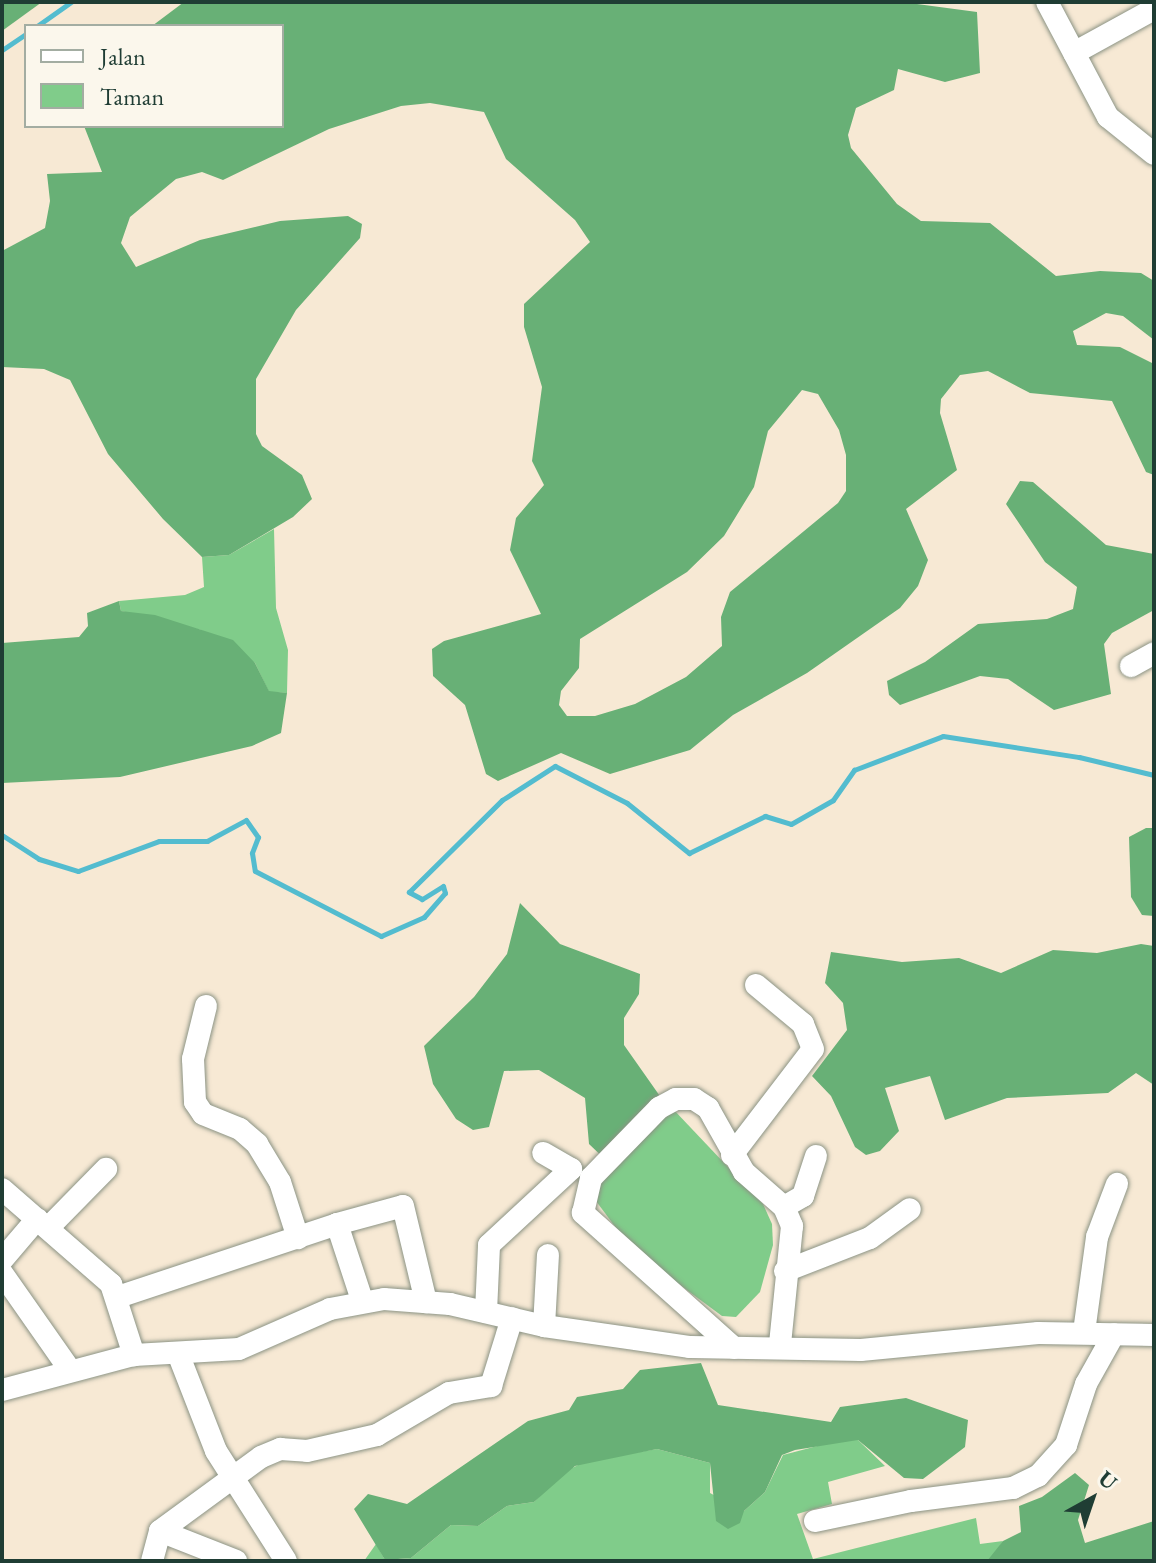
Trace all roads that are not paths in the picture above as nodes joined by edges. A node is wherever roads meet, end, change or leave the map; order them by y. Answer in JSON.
{"nodes":[{"id":1,"x":1047,"y":2,"type":"edge"},
{"id":2,"x":1154,"y":9,"type":"edge"},
{"id":3,"x":1074,"y":53,"type":"junction"},
{"id":4,"x":1154,"y":154,"type":"edge"},
{"id":5,"x":1154,"y":653,"type":"edge"},
{"id":6,"x":1131,"y":666,"type":"dead end"},
{"id":7,"x":756,"y":985,"type":"dead end"},
{"id":8,"x":206,"y":1006,"type":"dead end"},
{"id":9,"x":543,"y":1153,"type":"dead end"},
{"id":10,"x":732,"y":1155,"type":"junction"},
{"id":11,"x":816,"y":1156,"type":"dead end"},
{"id":12,"x":106,"y":1169,"type":"dead end"},
{"id":13,"x":571,"y":1169,"type":"junction"},
{"id":14,"x":588,"y":1184,"type":"junction"},
{"id":15,"x":1117,"y":1184,"type":"dead end"},
{"id":16,"x":2,"y":1189,"type":"edge"},
{"id":17,"x":784,"y":1207,"type":"junction"},
{"id":18,"x":910,"y":1209,"type":"dead end"},
{"id":19,"x":43,"y":1224,"type":"junction"},
{"id":20,"x":337,"y":1224,"type":"junction"},
{"id":21,"x":298,"y":1238,"type":"junction"},
{"id":22,"x":548,"y":1255,"type":"dead end"},
{"id":23,"x":2,"y":1260,"type":"edge"},
{"id":24,"x":785,"y":1271,"type":"junction"},
{"id":25,"x":2,"y":1273,"type":"edge"},
{"id":26,"x":118,"y":1297,"type":"junction"},
{"id":27,"x":362,"y":1300,"type":"junction"},
{"id":28,"x":426,"y":1302,"type":"junction"},
{"id":29,"x":486,"y":1312,"type":"junction"},
{"id":30,"x":512,"y":1318,"type":"junction"},
{"id":31,"x":544,"y":1326,"type":"junction"},
{"id":32,"x":1084,"y":1332,"type":"junction"},
{"id":33,"x":1114,"y":1334,"type":"junction"},
{"id":34,"x":1154,"y":1335,"type":"edge"},
{"id":35,"x":780,"y":1345,"type":"junction"},
{"id":36,"x":734,"y":1348,"type":"junction"},
{"id":37,"x":134,"y":1355,"type":"junction"},
{"id":38,"x":179,"y":1356,"type":"junction"},
{"id":39,"x":70,"y":1370,"type":"junction"},
{"id":40,"x":2,"y":1390,"type":"edge"},
{"id":41,"x":231,"y":1476,"type":"junction"},
{"id":42,"x":815,"y":1521,"type":"dead end"},
{"id":43,"x":160,"y":1531,"type":"junction"},
{"id":44,"x":152,"y":1561,"type":"edge"},
{"id":45,"x":236,"y":1561,"type":"edge"},
{"id":46,"x":286,"y":1561,"type":"edge"}],
"edges":[{"from":1,"to":3,"type":"street"},
{"from":2,"to":3,"type":"street"},
{"from":3,"to":4,"type":"street"},
{"from":5,"to":6,"type":"street"},
{"from":7,"to":10,"type":"street"},
{"from":8,"to":21,"type":"street"},
{"from":9,"to":13,"type":"street"},
{"from":10,"to":14,"type":"street"},
{"from":10,"to":17,"type":"street"},
{"from":11,"to":17,"type":"street"},
{"from":12,"to":19,"type":"street"},
{"from":13,"to":14,"type":"street"},
{"from":13,"to":29,"type":"street"},
{"from":14,"to":36,"type":"street"},
{"from":15,"to":32,"type":"street"},
{"from":16,"to":19,"type":"street"},
{"from":17,"to":24,"type":"street"},
{"from":18,"to":24,"type":"street"},
{"from":19,"to":23,"type":"street"},
{"from":19,"to":26,"type":"street"},
{"from":20,"to":21,"type":"street"},
{"from":20,"to":27,"type":"street"},
{"from":20,"to":28,"type":"street"},
{"from":21,"to":26,"type":"street"},
{"from":22,"to":31,"type":"street"},
{"from":24,"to":35,"type":"street"},
{"from":25,"to":39,"type":"street"},
{"from":26,"to":37,"type":"street"},
{"from":27,"to":28,"type":"street"},
{"from":27,"to":38,"type":"street"},
{"from":28,"to":29,"type":"street"},
{"from":29,"to":30,"type":"street"},
{"from":30,"to":31,"type":"street"},
{"from":30,"to":41,"type":"street"},
{"from":31,"to":36,"type":"street"},
{"from":32,"to":33,"type":"street"},
{"from":32,"to":35,"type":"street"},
{"from":33,"to":34,"type":"street"},
{"from":33,"to":42,"type":"street"},
{"from":35,"to":36,"type":"street"},
{"from":37,"to":38,"type":"street"},
{"from":37,"to":39,"type":"street"},
{"from":38,"to":41,"type":"street"},
{"from":39,"to":40,"type":"street"},
{"from":41,"to":43,"type":"street"},
{"from":41,"to":46,"type":"street"},
{"from":43,"to":44,"type":"street"},
{"from":43,"to":45,"type":"street"}]}
